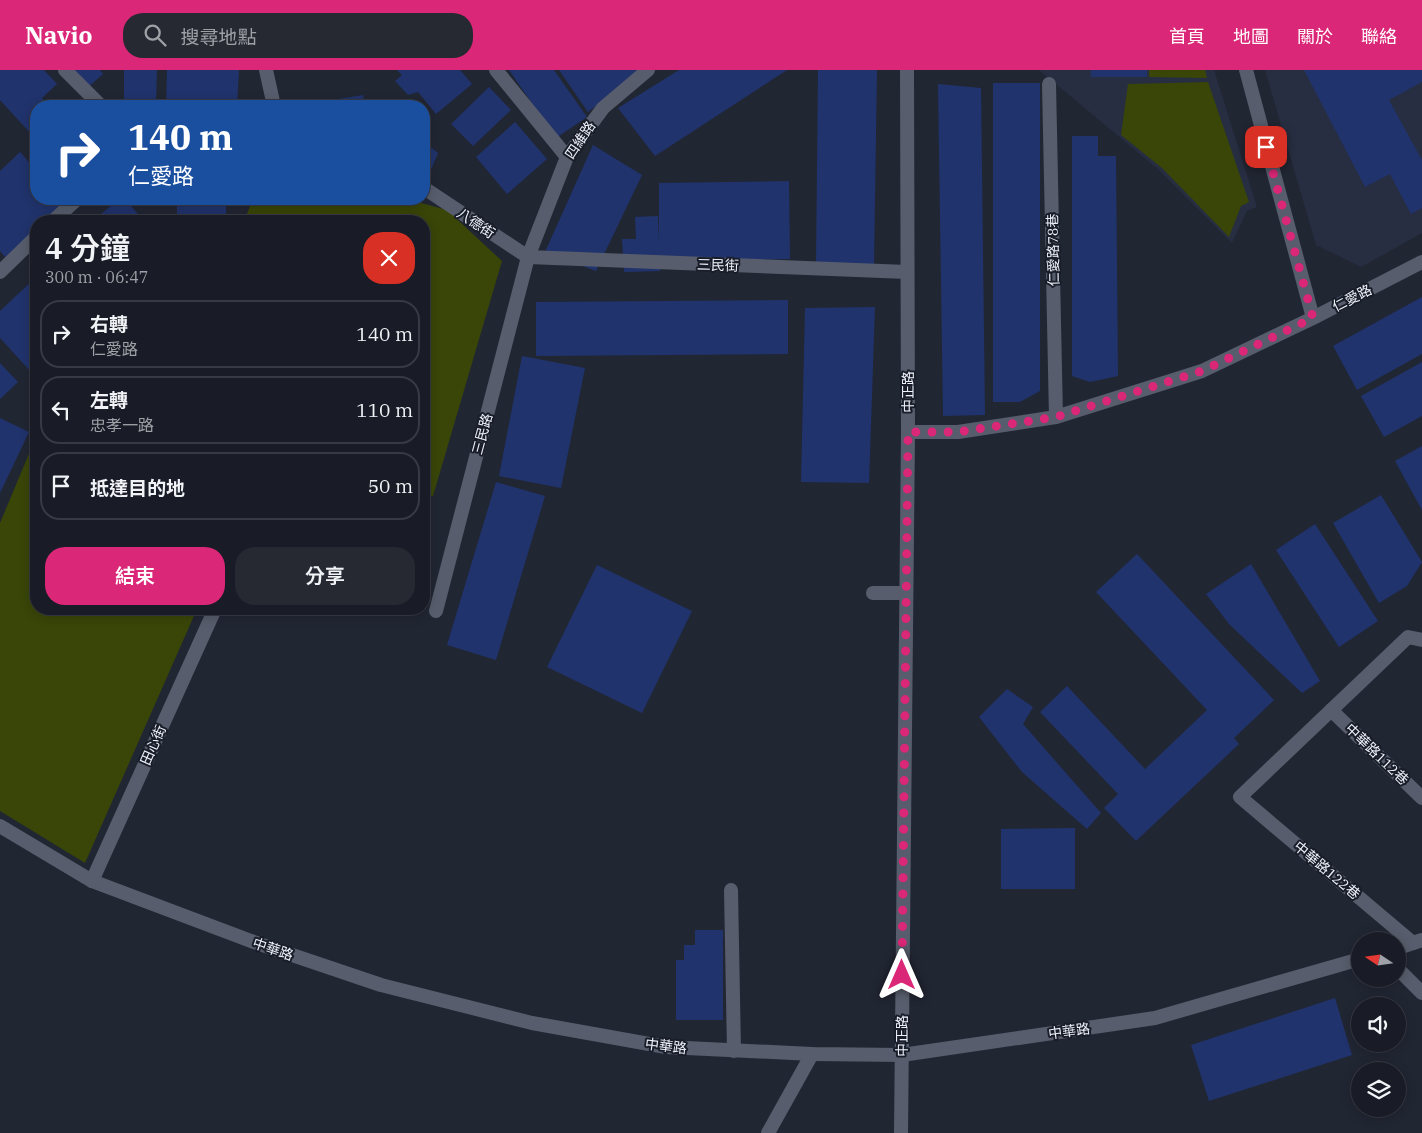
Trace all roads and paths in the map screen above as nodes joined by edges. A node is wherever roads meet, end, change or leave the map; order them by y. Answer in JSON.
{"nodes":[{"id":1,"x":65,"y":70,"type":"edge"},
{"id":2,"x":266,"y":70,"type":"edge"},
{"id":3,"x":496,"y":70,"type":"edge"},
{"id":4,"x":648,"y":70,"type":"edge"},
{"id":5,"x":907,"y":70,"type":"edge"},
{"id":6,"x":1246,"y":70,"type":"edge"},
{"id":7,"x":1049,"y":84,"type":"dead end"},
{"id":8,"x":95,"y":100,"type":"edge"},
{"id":9,"x":273,"y":100,"type":"edge"},
{"id":10,"x":567,"y":157,"type":"junction"},
{"id":11,"x":430,"y":192,"type":"edge"},
{"id":12,"x":70,"y":205,"type":"edge"},
{"id":13,"x":59,"y":215,"type":"edge"},
{"id":14,"x":30,"y":243,"type":"edge"},
{"id":15,"x":528,"y":257,"type":"junction"},
{"id":16,"x":1422,"y":262,"type":"edge"},
{"id":17,"x":0,"y":272,"type":"edge"},
{"id":18,"x":907,"y":272,"type":"junction"},
{"id":19,"x":1313,"y":318,"type":"junction"},
{"id":20,"x":1056,"y":417,"type":"junction"},
{"id":21,"x":908,"y":432,"type":"junction"},
{"id":22,"x":873,"y":592,"type":"dead end"},
{"id":23,"x":906,"y":593,"type":"junction"},
{"id":24,"x":436,"y":611,"type":"dead end"},
{"id":25,"x":212,"y":615,"type":"edge"},
{"id":26,"x":1422,"y":640,"type":"edge"},
{"id":27,"x":1331,"y":710,"type":"junction"},
{"id":28,"x":1422,"y":798,"type":"edge"},
{"id":29,"x":0,"y":826,"type":"edge"},
{"id":30,"x":92,"y":881,"type":"junction"},
{"id":31,"x":731,"y":890,"type":"dead end"},
{"id":32,"x":1418,"y":941,"type":"edge"},
{"id":33,"x":1406,"y":945,"type":"edge"},
{"id":34,"x":1351,"y":961,"type":"edge"},
{"id":35,"x":1406,"y":977,"type":"edge"},
{"id":36,"x":1422,"y":993,"type":"edge"},
{"id":37,"x":734,"y":1051,"type":"junction"},
{"id":38,"x":812,"y":1054,"type":"junction"},
{"id":39,"x":902,"y":1055,"type":"junction"},
{"id":40,"x":768,"y":1133,"type":"edge"},
{"id":41,"x":902,"y":1133,"type":"edge"}],
"edges":[{"from":1,"to":8,"type":"street"},
{"from":2,"to":9,"type":"street"},
{"from":3,"to":10,"type":"street"},
{"from":4,"to":10,"type":"street","name":"四維路"},
{"from":5,"to":18,"type":"street","name":"中正路"},
{"from":6,"to":19,"type":"street"},
{"from":7,"to":20,"type":"street","name":"仁愛路78巷"},
{"from":10,"to":15,"type":"street","name":"四維路"},
{"from":11,"to":15,"type":"street","name":"八德街"},
{"from":12,"to":13,"type":"street"},
{"from":14,"to":17,"type":"street"},
{"from":15,"to":18,"type":"street","name":"三民街"},
{"from":15,"to":24,"type":"street","name":"三民路"},
{"from":16,"to":19,"type":"street","name":"仁愛路"},
{"from":18,"to":21,"type":"street","name":"中正路"},
{"from":19,"to":20,"type":"street","name":"仁愛路"},
{"from":20,"to":21,"type":"street","name":"仁愛路"},
{"from":21,"to":23,"type":"street","name":"中正路"},
{"from":22,"to":23,"type":"street"},
{"from":23,"to":39,"type":"street","name":"中正路"},
{"from":25,"to":30,"type":"street","name":"田心街"},
{"from":26,"to":27,"type":"street"},
{"from":27,"to":28,"type":"street","name":"中華路112巷"},
{"from":27,"to":32,"type":"street","name":"中華路122巷"},
{"from":29,"to":30,"type":"street","name":"中華路"},
{"from":30,"to":37,"type":"street","name":"中華路"},
{"from":31,"to":37,"type":"street"},
{"from":32,"to":33,"type":"street"},
{"from":34,"to":39,"type":"street","name":"中華路"},
{"from":35,"to":36,"type":"street"},
{"from":37,"to":38,"type":"street","name":"中華路"},
{"from":38,"to":39,"type":"street","name":"中華路"},
{"from":38,"to":40,"type":"street"},
{"from":39,"to":41,"type":"street","name":"中正路"}]}
